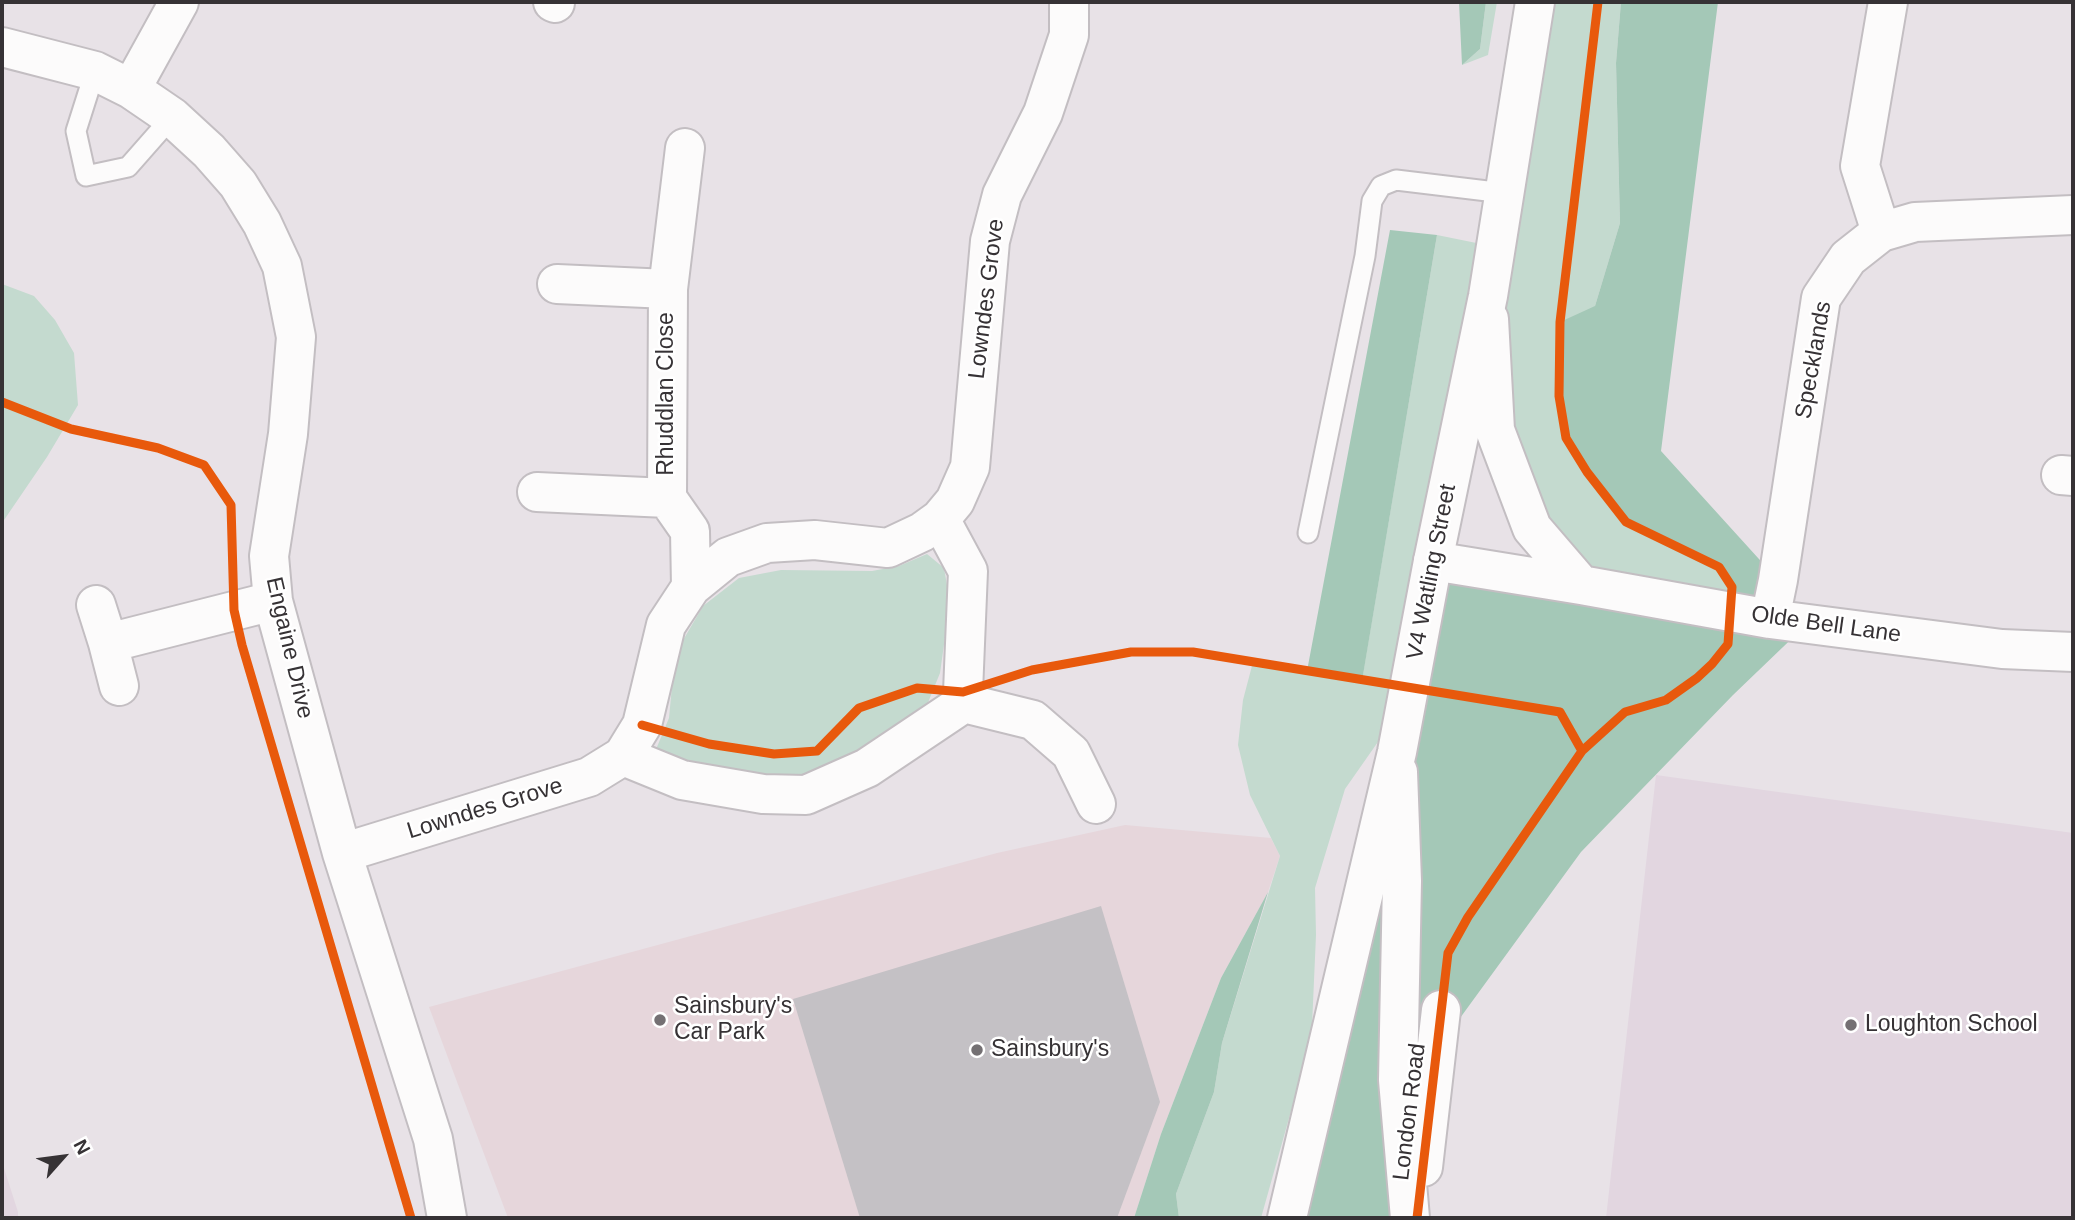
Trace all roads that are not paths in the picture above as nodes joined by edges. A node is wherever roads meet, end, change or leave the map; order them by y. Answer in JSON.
{"nodes":[{"id":1,"x":178,"y":2,"type":"edge"},
{"id":2,"x":1069,"y":2,"type":"edge"},
{"id":3,"x":1535,"y":2,"type":"edge"},
{"id":4,"x":1888,"y":2,"type":"edge"},
{"id":5,"x":2,"y":47,"type":"edge"},
{"id":6,"x":95,"y":71,"type":"junction"},
{"id":7,"x":131,"y":89,"type":"junction"},
{"id":8,"x":172,"y":117,"type":"junction"},
{"id":9,"x":685,"y":148,"type":"dead end"},
{"id":10,"x":1504,"y":193,"type":"junction"},
{"id":11,"x":2073,"y":215,"type":"edge"},
{"id":12,"x":1881,"y":232,"type":"junction"},
{"id":13,"x":556,"y":284,"type":"dead end"},
{"id":14,"x":668,"y":289,"type":"junction"},
{"id":15,"x":1488,"y":296,"type":"junction"},
{"id":16,"x":537,"y":492,"type":"dead end"},
{"id":17,"x":667,"y":498,"type":"junction"},
{"id":18,"x":940,"y":519,"type":"junction"},
{"id":19,"x":1308,"y":533,"type":"dead end"},
{"id":20,"x":1433,"y":561,"type":"junction"},
{"id":21,"x":1581,"y":585,"type":"junction"},
{"id":22,"x":691,"y":587,"type":"junction"},
{"id":23,"x":273,"y":601,"type":"junction"},
{"id":24,"x":96,"y":605,"type":"dead end"},
{"id":25,"x":1770,"y":619,"type":"junction"},
{"id":26,"x":108,"y":643,"type":"junction"},
{"id":27,"x":2073,"y":652,"type":"edge"},
{"id":28,"x":118,"y":686,"type":"dead end"},
{"id":29,"x":964,"y":703,"type":"junction"},
{"id":30,"x":1397,"y":752,"type":"junction"},
{"id":31,"x":624,"y":757,"type":"junction"},
{"id":32,"x":1096,"y":804,"type":"dead end"},
{"id":33,"x":342,"y":853,"type":"junction"},
{"id":34,"x":1441,"y":1010,"type":"dead end"},
{"id":35,"x":447,"y":1218,"type":"edge"},
{"id":36,"x":1287,"y":1218,"type":"edge"},
{"id":37,"x":1410,"y":1218,"type":"edge"},
{"id":38,"x":1417,"y":1218,"type":"edge"}],
"edges":[{"from":1,"to":7,"type":"street"},
{"from":2,"to":18,"type":"street","name":"Lowndes Grove"},
{"from":3,"to":10,"type":"street","name":"V4 Watling Street"},
{"from":4,"to":12,"type":"street"},
{"from":5,"to":6,"type":"street","name":"Engaine Drive"},
{"from":6,"to":7,"type":"street","name":"Engaine Drive"},
{"from":6,"to":8,"type":"lane"},
{"from":7,"to":8,"type":"street","name":"Engaine Drive"},
{"from":8,"to":23,"type":"street","name":"Engaine Drive"},
{"from":9,"to":14,"type":"street","name":"Rhuddlan Close"},
{"from":10,"to":15,"type":"street","name":"V4 Watling Street"},
{"from":10,"to":19,"type":"lane"},
{"from":11,"to":12,"type":"street","name":"Specklands"},
{"from":12,"to":25,"type":"street","name":"Specklands"},
{"from":13,"to":14,"type":"street","name":"Rhuddlan Close"},
{"from":14,"to":17,"type":"street","name":"Rhuddlan Close"},
{"from":15,"to":20,"type":"street","name":"V4 Watling Street"},
{"from":15,"to":21,"type":"street"},
{"from":16,"to":17,"type":"street","name":"Rhuddlan Close"},
{"from":17,"to":22,"type":"street","name":"Rhuddlan Close"},
{"from":18,"to":22,"type":"street","name":"Lowndes Grove"},
{"from":18,"to":29,"type":"street"},
{"from":20,"to":21,"type":"street","name":"Olde Bell Lane"},
{"from":20,"to":30,"type":"street","name":"V4 Watling Street"},
{"from":21,"to":25,"type":"street","name":"Olde Bell Lane"},
{"from":22,"to":31,"type":"street","name":"Lowndes Grove"},
{"from":23,"to":26,"type":"street"},
{"from":23,"to":33,"type":"street","name":"Engaine Drive"},
{"from":24,"to":26,"type":"street"},
{"from":25,"to":27,"type":"street","name":"Olde Bell Lane"},
{"from":26,"to":28,"type":"street"},
{"from":29,"to":31,"type":"street"},
{"from":29,"to":32,"type":"street"},
{"from":30,"to":36,"type":"street","name":"V4 Watling Street"},
{"from":30,"to":37,"type":"street","name":"London Road"},
{"from":31,"to":33,"type":"street","name":"Lowndes Grove"},
{"from":33,"to":35,"type":"street","name":"Engaine Drive"},
{"from":34,"to":38,"type":"street","name":"London Road"}]}
